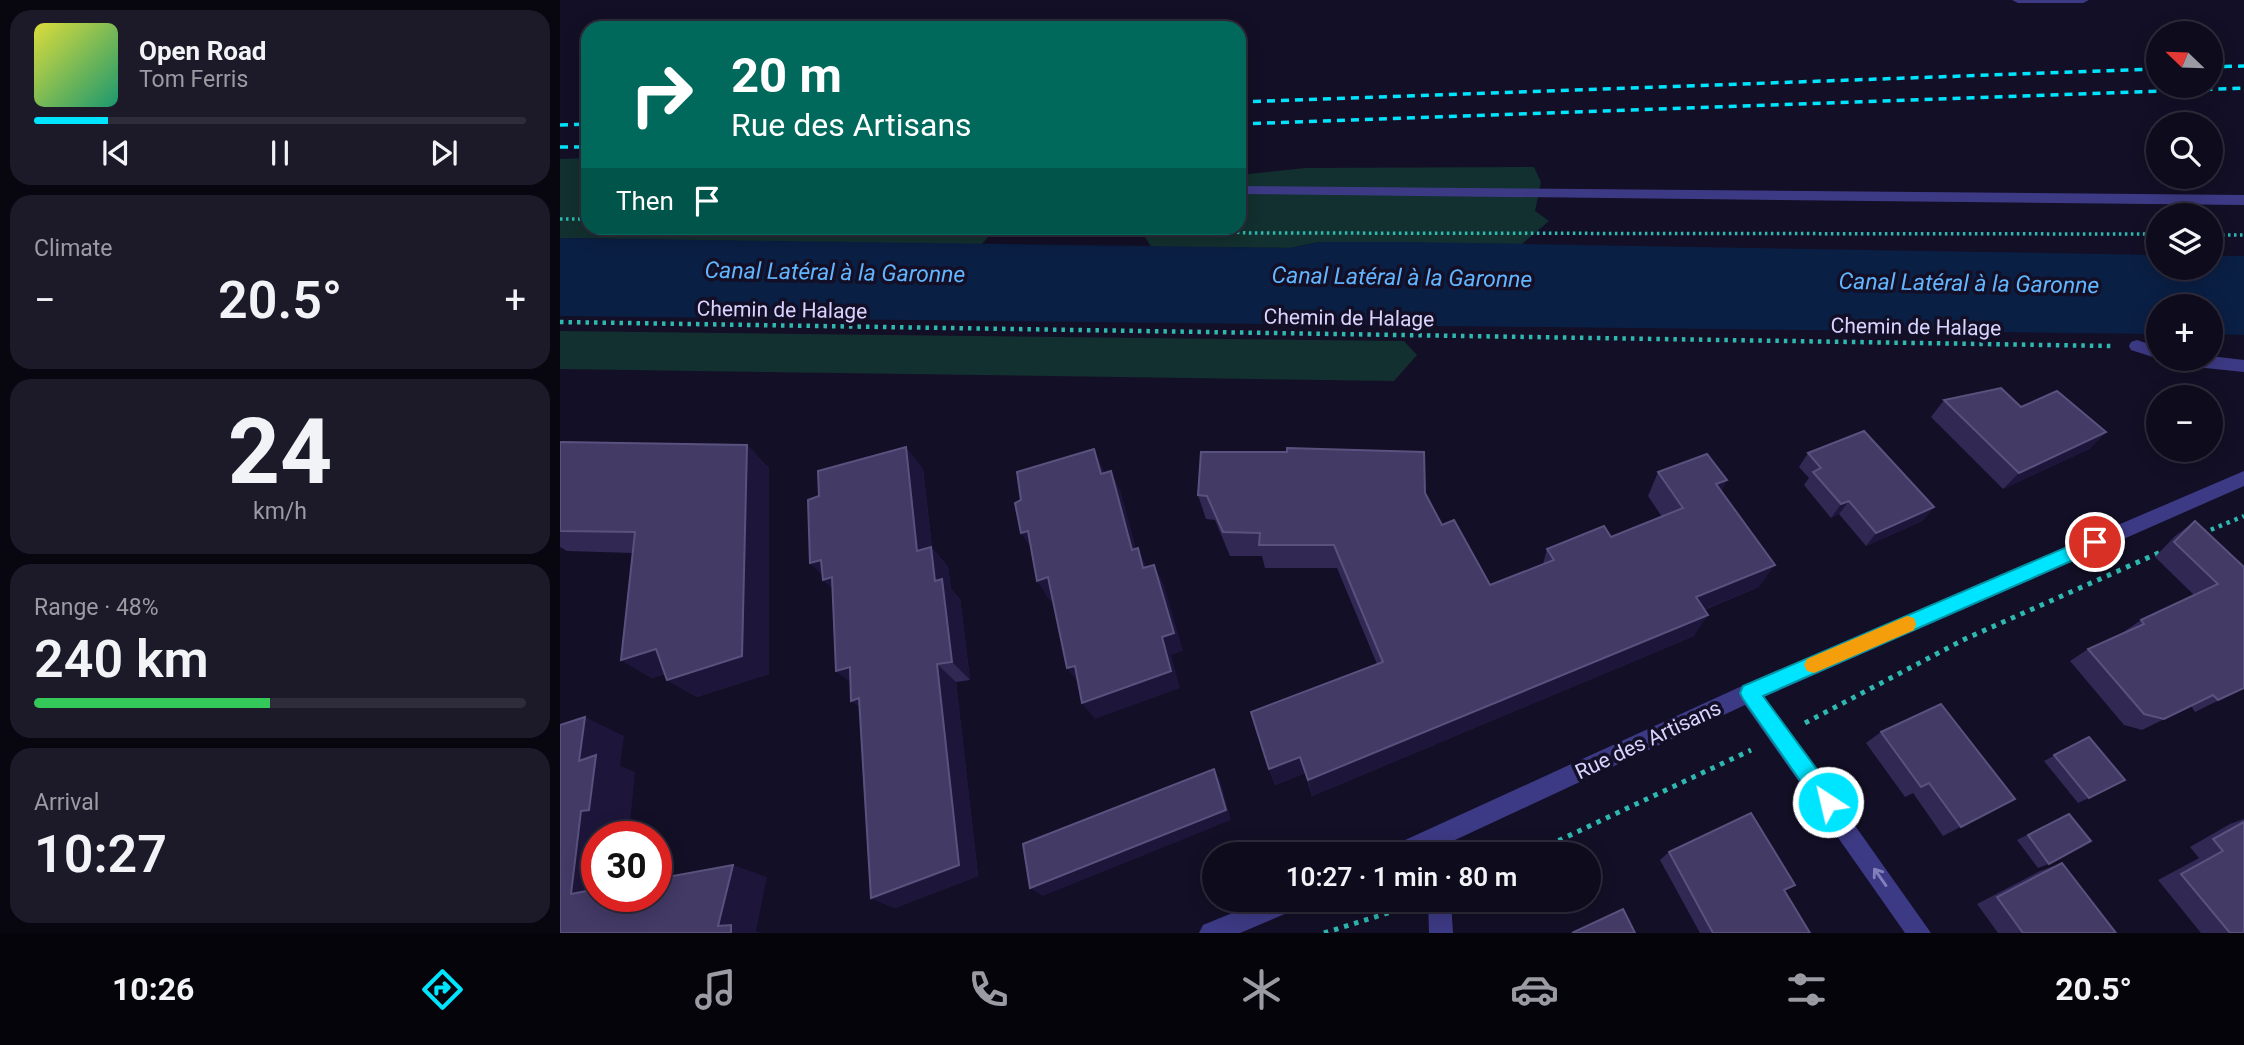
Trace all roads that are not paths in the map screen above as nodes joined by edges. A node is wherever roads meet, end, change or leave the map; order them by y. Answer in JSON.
{"nodes":[{"id":1,"x":2018,"y":0,"type":"edge"},
{"id":2,"x":2083,"y":0,"type":"edge"},
{"id":3,"x":1246,"y":190,"type":"edge"},
{"id":4,"x":2244,"y":200,"type":"edge"},
{"id":5,"x":2137,"y":346,"type":"road end"},
{"id":6,"x":2146,"y":349,"type":"edge"},
{"id":7,"x":2223,"y":364,"type":"edge"},
{"id":8,"x":2244,"y":366,"type":"edge"},
{"id":9,"x":2244,"y":478,"type":"edge"},
{"id":10,"x":1749,"y":693,"type":"junction"},
{"id":11,"x":1446,"y":842,"type":"edge"},
{"id":12,"x":1263,"y":912,"type":"edge"},
{"id":13,"x":1440,"y":912,"type":"edge"},
{"id":14,"x":1212,"y":933,"type":"edge"},
{"id":15,"x":1441,"y":933,"type":"edge"},
{"id":16,"x":1919,"y":933,"type":"edge"}],
"edges":[{"from":1,"to":2,"type":"street"},
{"from":3,"to":4,"type":"street"},
{"from":5,"to":6,"type":"street"},
{"from":7,"to":8,"type":"street"},
{"from":9,"to":10,"type":"street","name":"Rue des Artisans"},
{"from":10,"to":11,"type":"street","name":"Rue des Artisans"},
{"from":16,"to":10,"type":"street","one_way":true},
{"from":12,"to":14,"type":"street"},
{"from":13,"to":15,"type":"street"}]}
